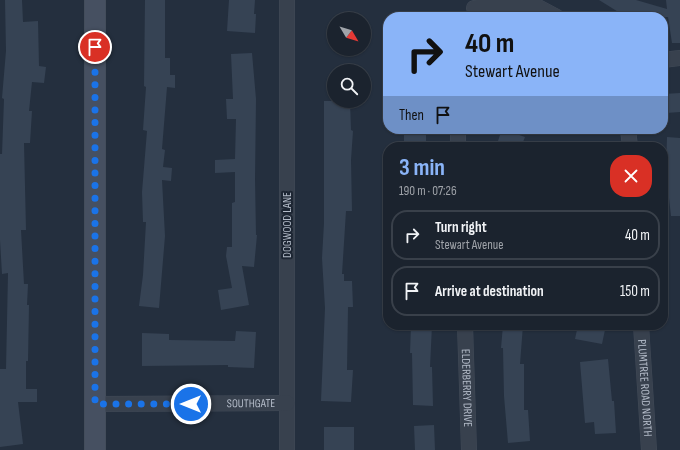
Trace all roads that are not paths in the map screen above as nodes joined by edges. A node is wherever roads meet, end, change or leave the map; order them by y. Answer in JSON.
{"nodes":[{"id":1,"x":95,"y":0,"type":"edge"},
{"id":2,"x":287,"y":0,"type":"edge"},
{"id":3,"x":471,"y":8,"type":"edge"},
{"id":4,"x":548,"y":12,"type":"edge"},
{"id":5,"x":680,"y":58,"type":"edge"},
{"id":6,"x":668,"y":59,"type":"edge"},
{"id":7,"x":465,"y":330,"type":"edge"},
{"id":8,"x":641,"y":330,"type":"edge"},
{"id":9,"x":95,"y":404,"type":"junction"},
{"id":10,"x":287,"y":404,"type":"junction"},
{"id":11,"x":96,"y":450,"type":"edge"},
{"id":12,"x":287,"y":450,"type":"edge"},
{"id":13,"x":469,"y":450,"type":"edge"},
{"id":14,"x":649,"y":450,"type":"edge"}],
"edges":[{"from":1,"to":9,"type":"street"},
{"from":2,"to":10,"type":"street","name":"DOGWOOD LANE"},
{"from":3,"to":4,"type":"street"},
{"from":5,"to":6,"type":"street"},
{"from":7,"to":13,"type":"street","name":"ELDERBERRY DRIVE"},
{"from":8,"to":14,"type":"street","name":"PLUMTREE ROAD NORTH"},
{"from":9,"to":10,"type":"street","name":"SOUTHGATE"},
{"from":9,"to":11,"type":"street"},
{"from":10,"to":12,"type":"street","name":"DOGWOOD LANE"}]}
